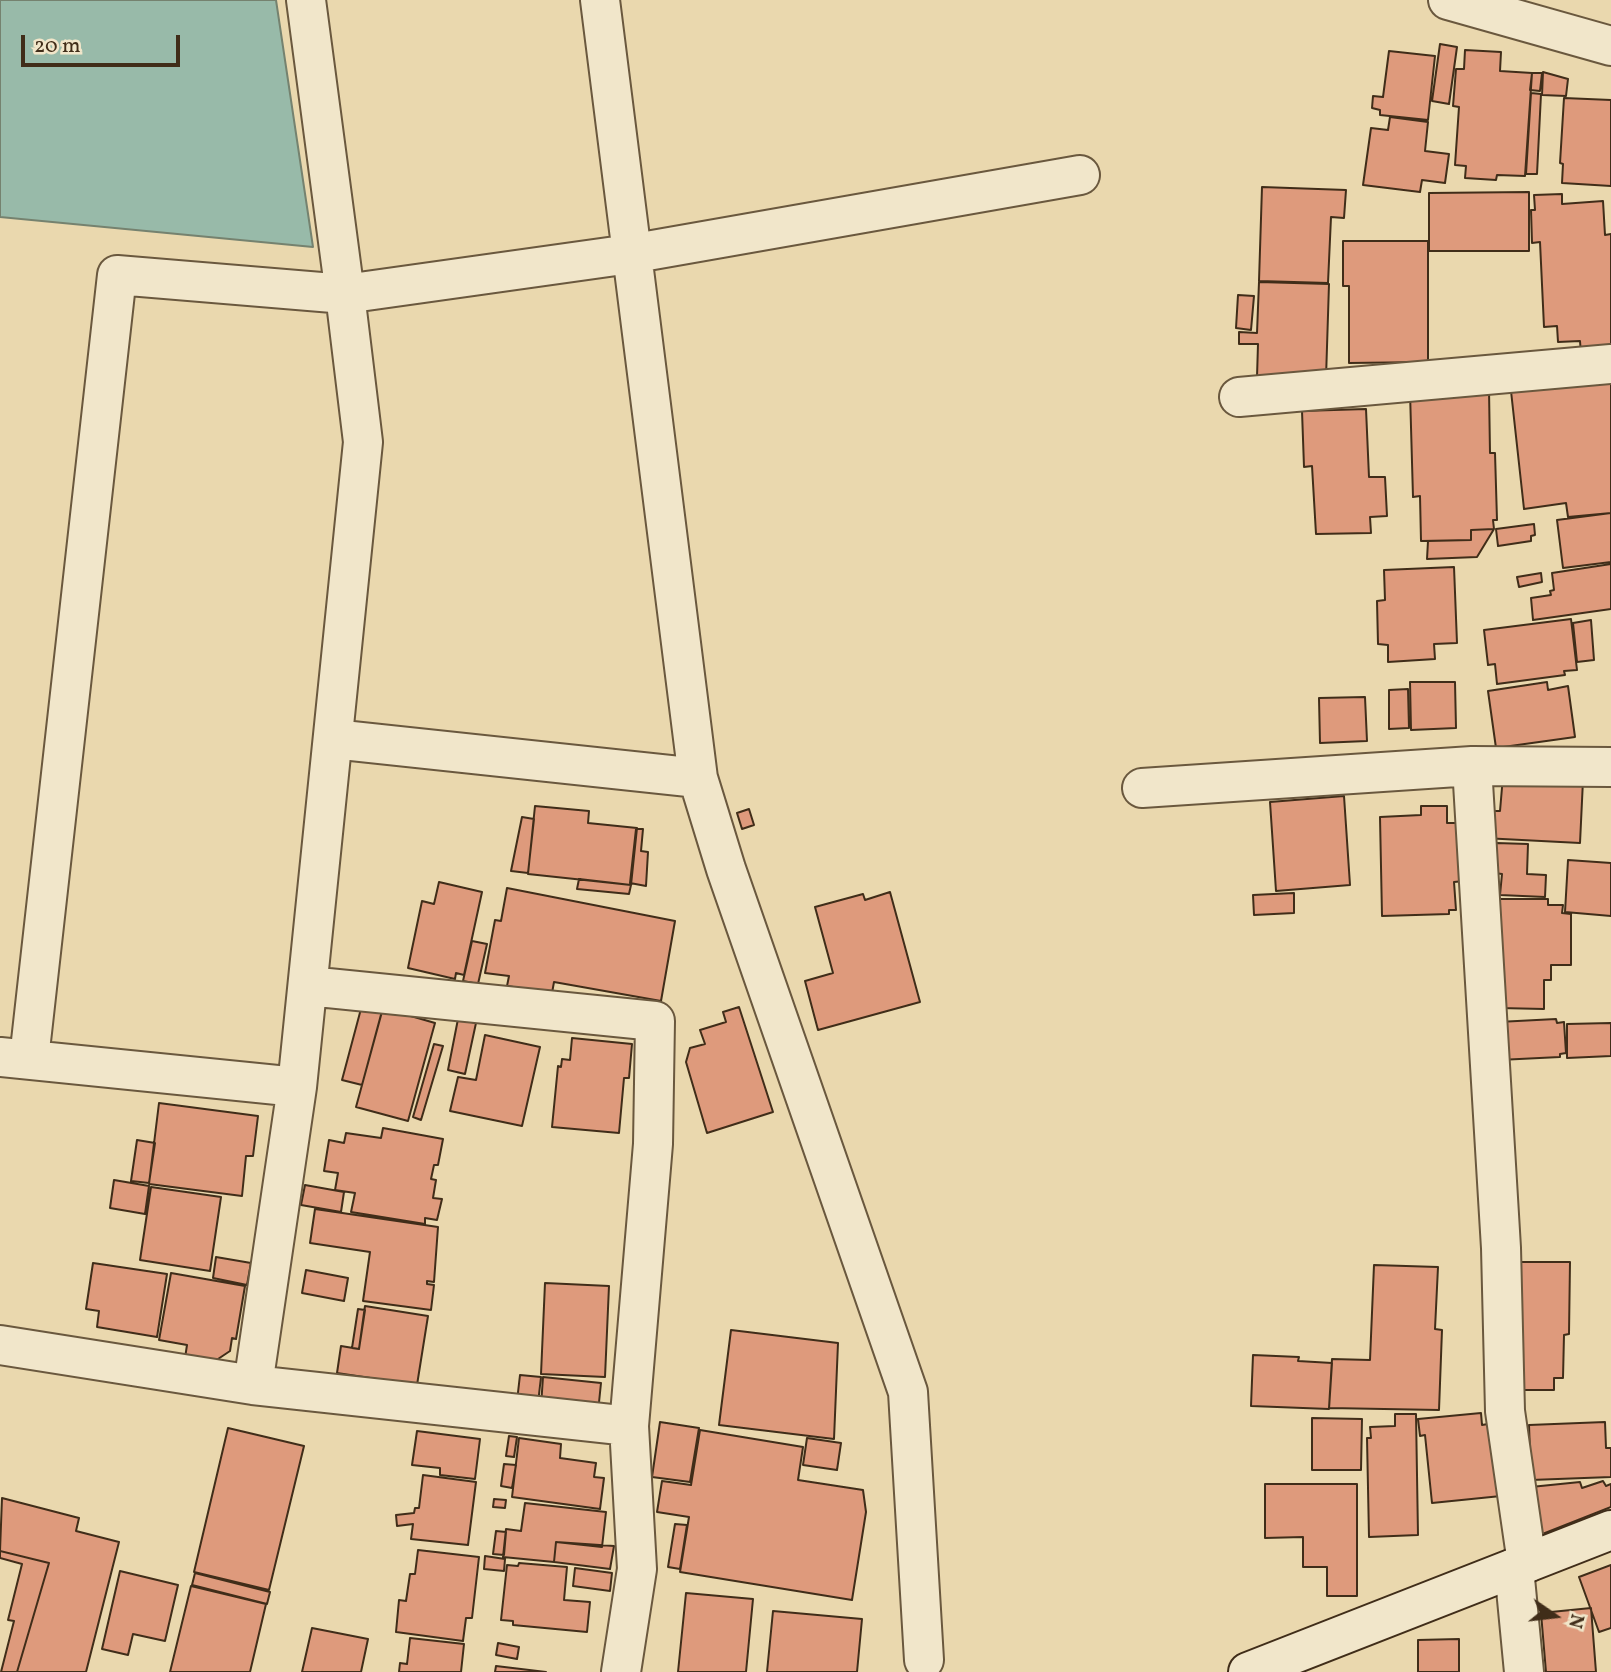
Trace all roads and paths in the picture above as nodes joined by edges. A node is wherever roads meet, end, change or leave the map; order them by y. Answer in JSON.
{"nodes":[{"id":1,"x":306,"y":0,"type":"edge"},
{"id":2,"x":600,"y":0,"type":"edge"},
{"id":3,"x":1448,"y":0,"type":"edge"},
{"id":4,"x":1611,"y":46,"type":"edge"},
{"id":5,"x":1080,"y":175,"type":"dead end"},
{"id":6,"x":630,"y":254,"type":"junction"},
{"id":7,"x":345,"y":294,"type":"junction"},
{"id":8,"x":1611,"y":364,"type":"edge"},
{"id":9,"x":1239,"y":397,"type":"dead end"},
{"id":10,"x":333,"y":739,"type":"junction"},
{"id":11,"x":1472,"y":766,"type":"junction"},
{"id":12,"x":1611,"y":767,"type":"edge"},
{"id":13,"x":698,"y":778,"type":"junction"},
{"id":14,"x":1142,"y":788,"type":"dead end"},
{"id":15,"x":308,"y":986,"type":"junction"},
{"id":16,"x":14,"y":1058,"type":"edge"},
{"id":17,"x":297,"y":1087,"type":"junction"},
{"id":18,"x":0,"y":1345,"type":"edge"},
{"id":19,"x":253,"y":1385,"type":"junction"},
{"id":20,"x":629,"y":1426,"type":"junction"},
{"id":21,"x":1611,"y":1530,"type":"edge"},
{"id":22,"x":1521,"y":1565,"type":"junction"},
{"id":23,"x":924,"y":1660,"type":"dead end"},
{"id":24,"x":621,"y":1672,"type":"edge"},
{"id":25,"x":1248,"y":1672,"type":"edge"},
{"id":26,"x":1524,"y":1672,"type":"edge"}],
"edges":[{"from":1,"to":7,"type":"street"},
{"from":2,"to":6,"type":"street"},
{"from":3,"to":4,"type":"street"},
{"from":5,"to":6,"type":"street"},
{"from":6,"to":7,"type":"street"},
{"from":6,"to":13,"type":"street"},
{"from":7,"to":10,"type":"street"},
{"from":7,"to":16,"type":"street"},
{"from":8,"to":9,"type":"street"},
{"from":10,"to":13,"type":"street"},
{"from":10,"to":15,"type":"street"},
{"from":11,"to":12,"type":"street"},
{"from":11,"to":14,"type":"street"},
{"from":11,"to":22,"type":"street"},
{"from":13,"to":23,"type":"street"},
{"from":15,"to":17,"type":"street"},
{"from":15,"to":20,"type":"street"},
{"from":16,"to":17,"type":"street"},
{"from":17,"to":19,"type":"street"},
{"from":18,"to":19,"type":"street"},
{"from":19,"to":20,"type":"street"},
{"from":20,"to":24,"type":"street"},
{"from":21,"to":22,"type":"street"},
{"from":22,"to":25,"type":"street"},
{"from":22,"to":26,"type":"street"}]}
